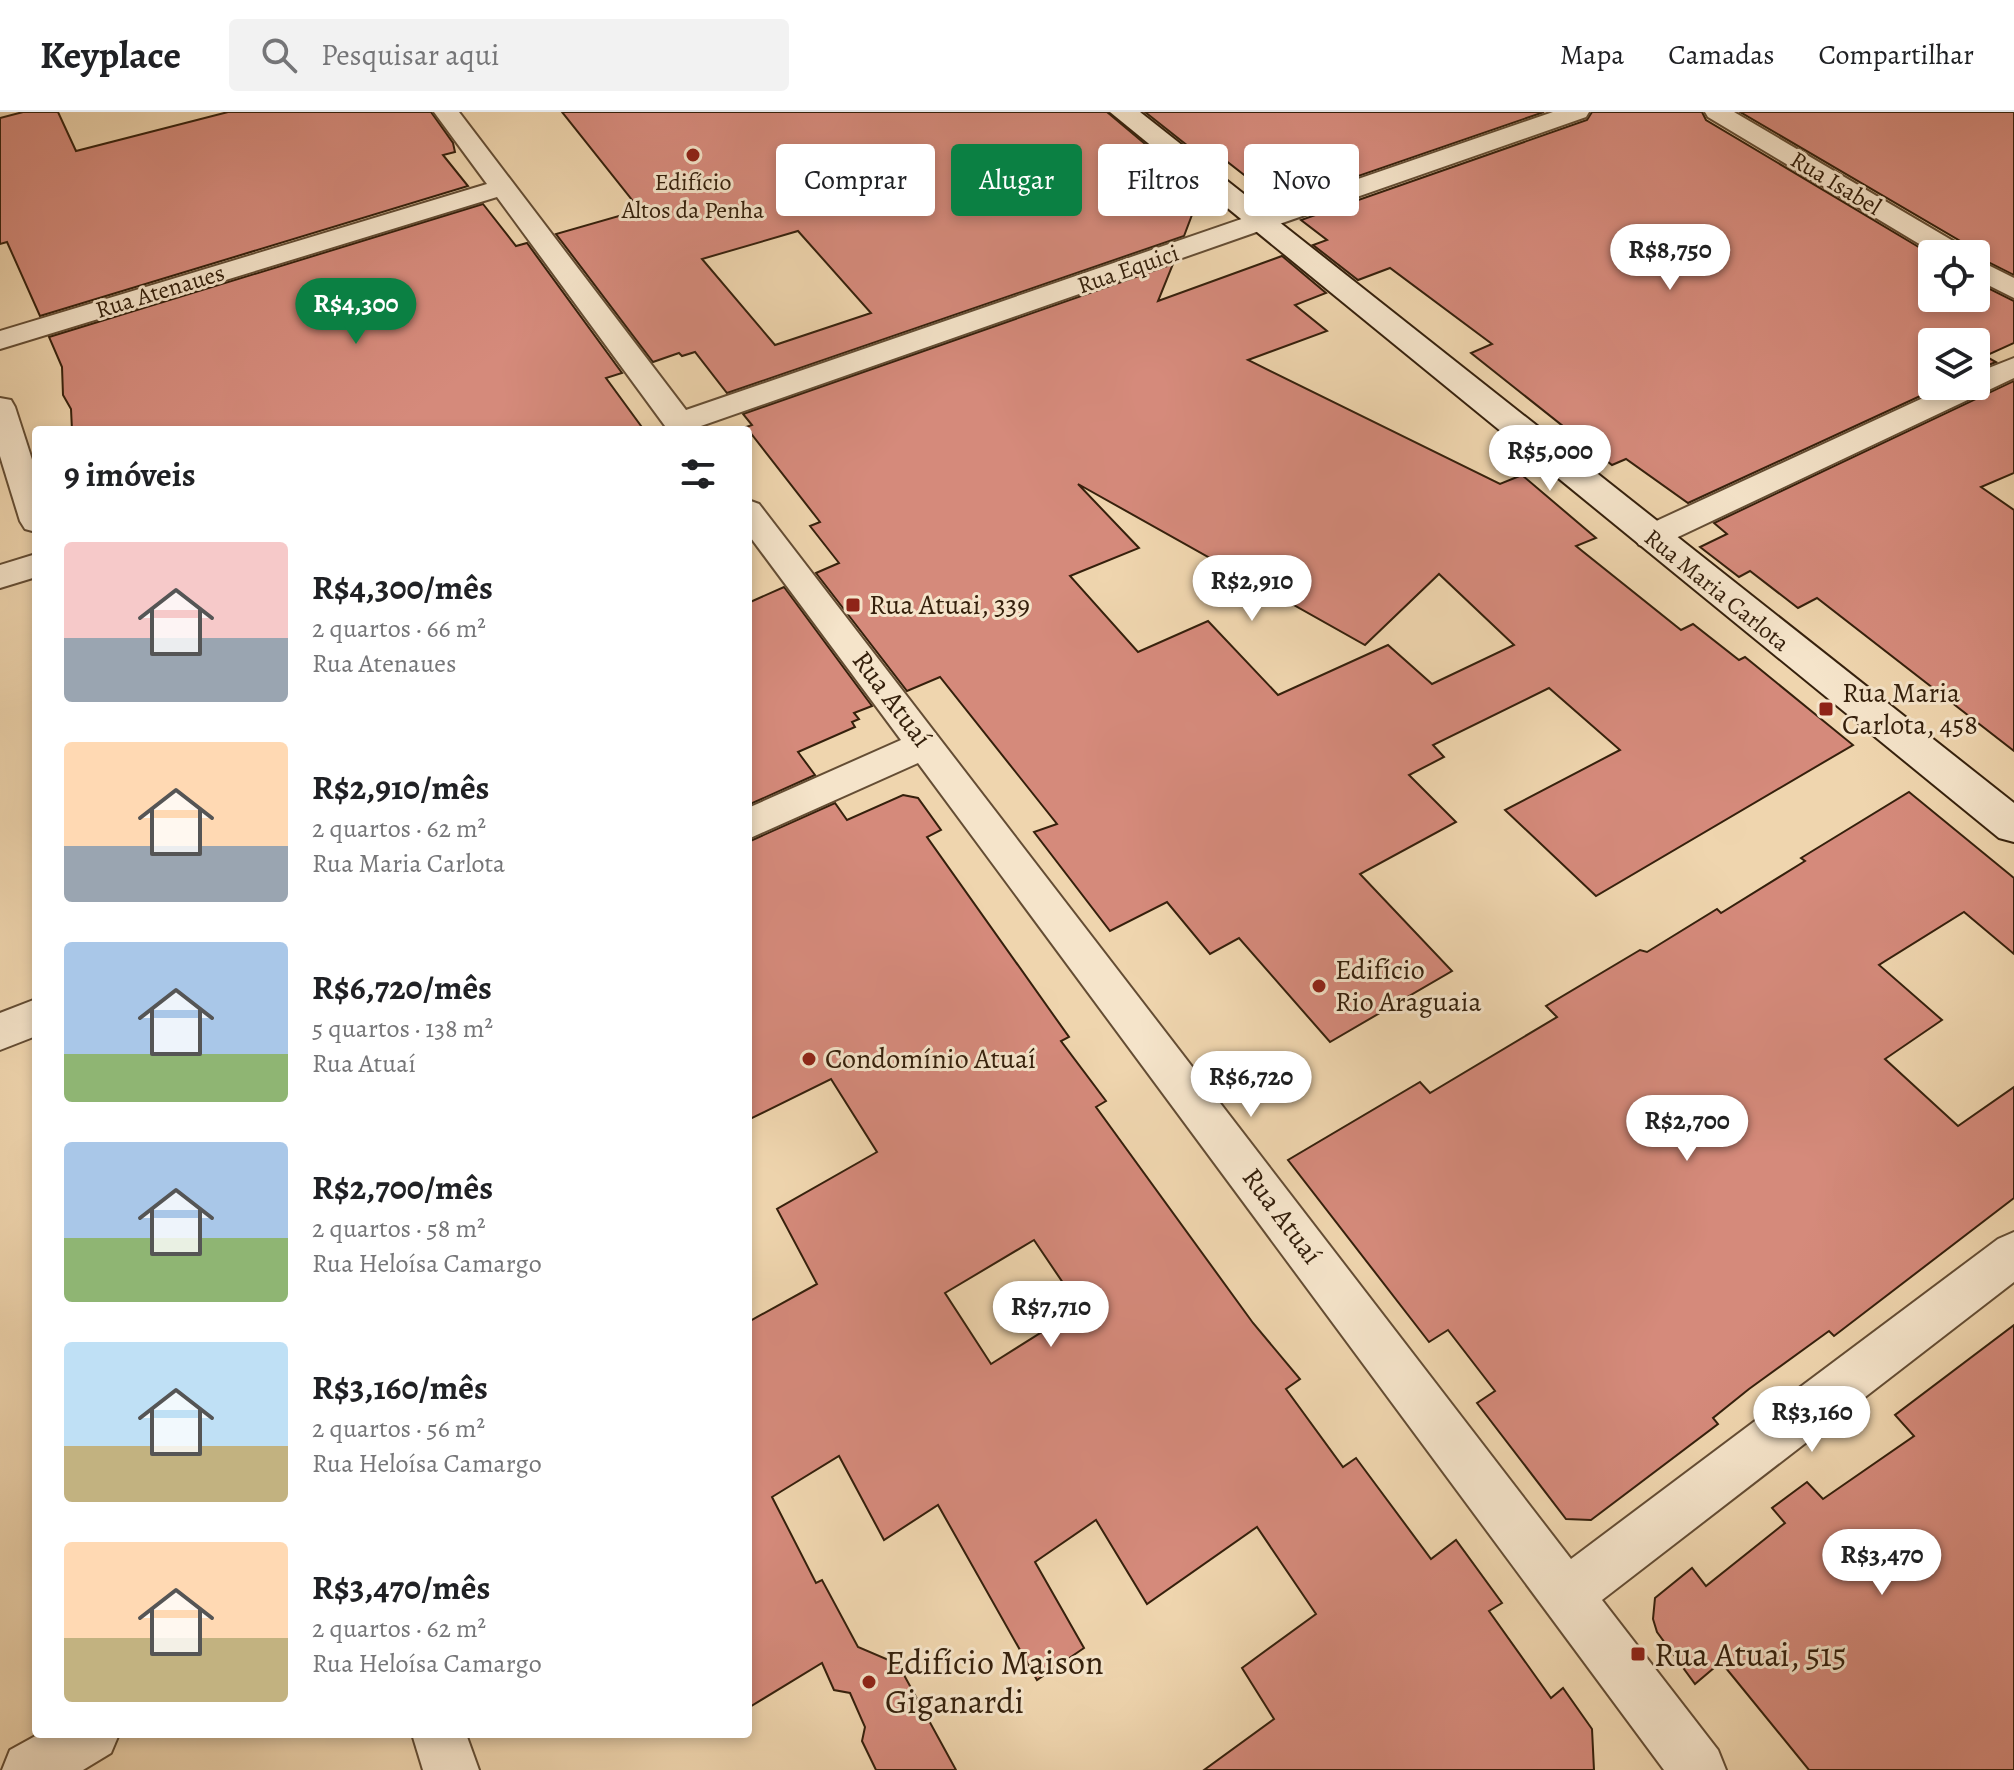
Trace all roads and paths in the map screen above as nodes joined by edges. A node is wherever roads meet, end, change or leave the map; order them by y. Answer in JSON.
{"nodes":[{"id":1,"x":446,"y":112,"type":"edge"},
{"id":2,"x":1123,"y":112,"type":"edge"},
{"id":3,"x":1577,"y":112,"type":"edge"},
{"id":4,"x":1717,"y":112,"type":"edge"},
{"id":5,"x":504,"y":187,"type":"junction"},
{"id":6,"x":1264,"y":222,"type":"junction"},
{"id":7,"x":1932,"y":240,"type":"edge"},
{"id":8,"x":1990,"y":275,"type":"edge"},
{"id":9,"x":2014,"y":290,"type":"edge"},
{"id":10,"x":0,"y":340,"type":"edge"},
{"id":11,"x":2014,"y":367,"type":"edge"},
{"id":12,"x":1990,"y":378,"type":"edge"},
{"id":13,"x":1942,"y":400,"type":"edge"},
{"id":14,"x":0,"y":407,"type":"edge"},
{"id":15,"x":682,"y":426,"type":"edge"},
{"id":16,"x":32,"y":508,"type":"edge"},
{"id":17,"x":752,"y":516,"type":"edge"},
{"id":18,"x":1650,"y":537,"type":"junction"},
{"id":19,"x":32,"y":566,"type":"edge"},
{"id":20,"x":0,"y":577,"type":"edge"},
{"id":21,"x":926,"y":744,"type":"junction"},
{"id":22,"x":752,"y":822,"type":"edge"},
{"id":23,"x":2014,"y":826,"type":"edge"},
{"id":24,"x":32,"y":1019,"type":"edge"},
{"id":25,"x":0,"y":1032,"type":"edge"},
{"id":26,"x":2014,"y":1254,"type":"edge"},
{"id":27,"x":1566,"y":1595,"type":"junction"},
{"id":28,"x":85,"y":1738,"type":"edge"},
{"id":29,"x":440,"y":1738,"type":"edge"},
{"id":30,"x":1693,"y":1768,"type":"edge"},
{"id":31,"x":30,"y":1770,"type":"edge"},
{"id":32,"x":451,"y":1770,"type":"edge"}],
"edges":[{"from":1,"to":5,"type":"street"},
{"from":2,"to":6,"type":"street","name":"Rua Maria Carlota"},
{"from":3,"to":6,"type":"street","name":"Rua Equici"},
{"from":4,"to":7,"type":"street","name":"Rua Isabel"},
{"from":5,"to":10,"type":"street","name":"Rua Atenaues"},
{"from":5,"to":15,"type":"street"},
{"from":6,"to":15,"type":"street","name":"Rua Equici"},
{"from":6,"to":18,"type":"street","name":"Rua Maria Carlota"},
{"from":8,"to":9,"type":"street"},
{"from":11,"to":12,"type":"street"},
{"from":13,"to":18,"type":"street"},
{"from":14,"to":16,"type":"street"},
{"from":17,"to":21,"type":"street","name":"Rua Atuaí"},
{"from":18,"to":23,"type":"street","name":"Rua Maria Carlota"},
{"from":19,"to":20,"type":"street"},
{"from":21,"to":22,"type":"street"},
{"from":21,"to":27,"type":"street","name":"Rua Atuaí"},
{"from":24,"to":25,"type":"street"},
{"from":26,"to":27,"type":"street"},
{"from":27,"to":30,"type":"street","name":"Rua Atuaí"},
{"from":28,"to":31,"type":"street"},
{"from":29,"to":32,"type":"street"}]}
